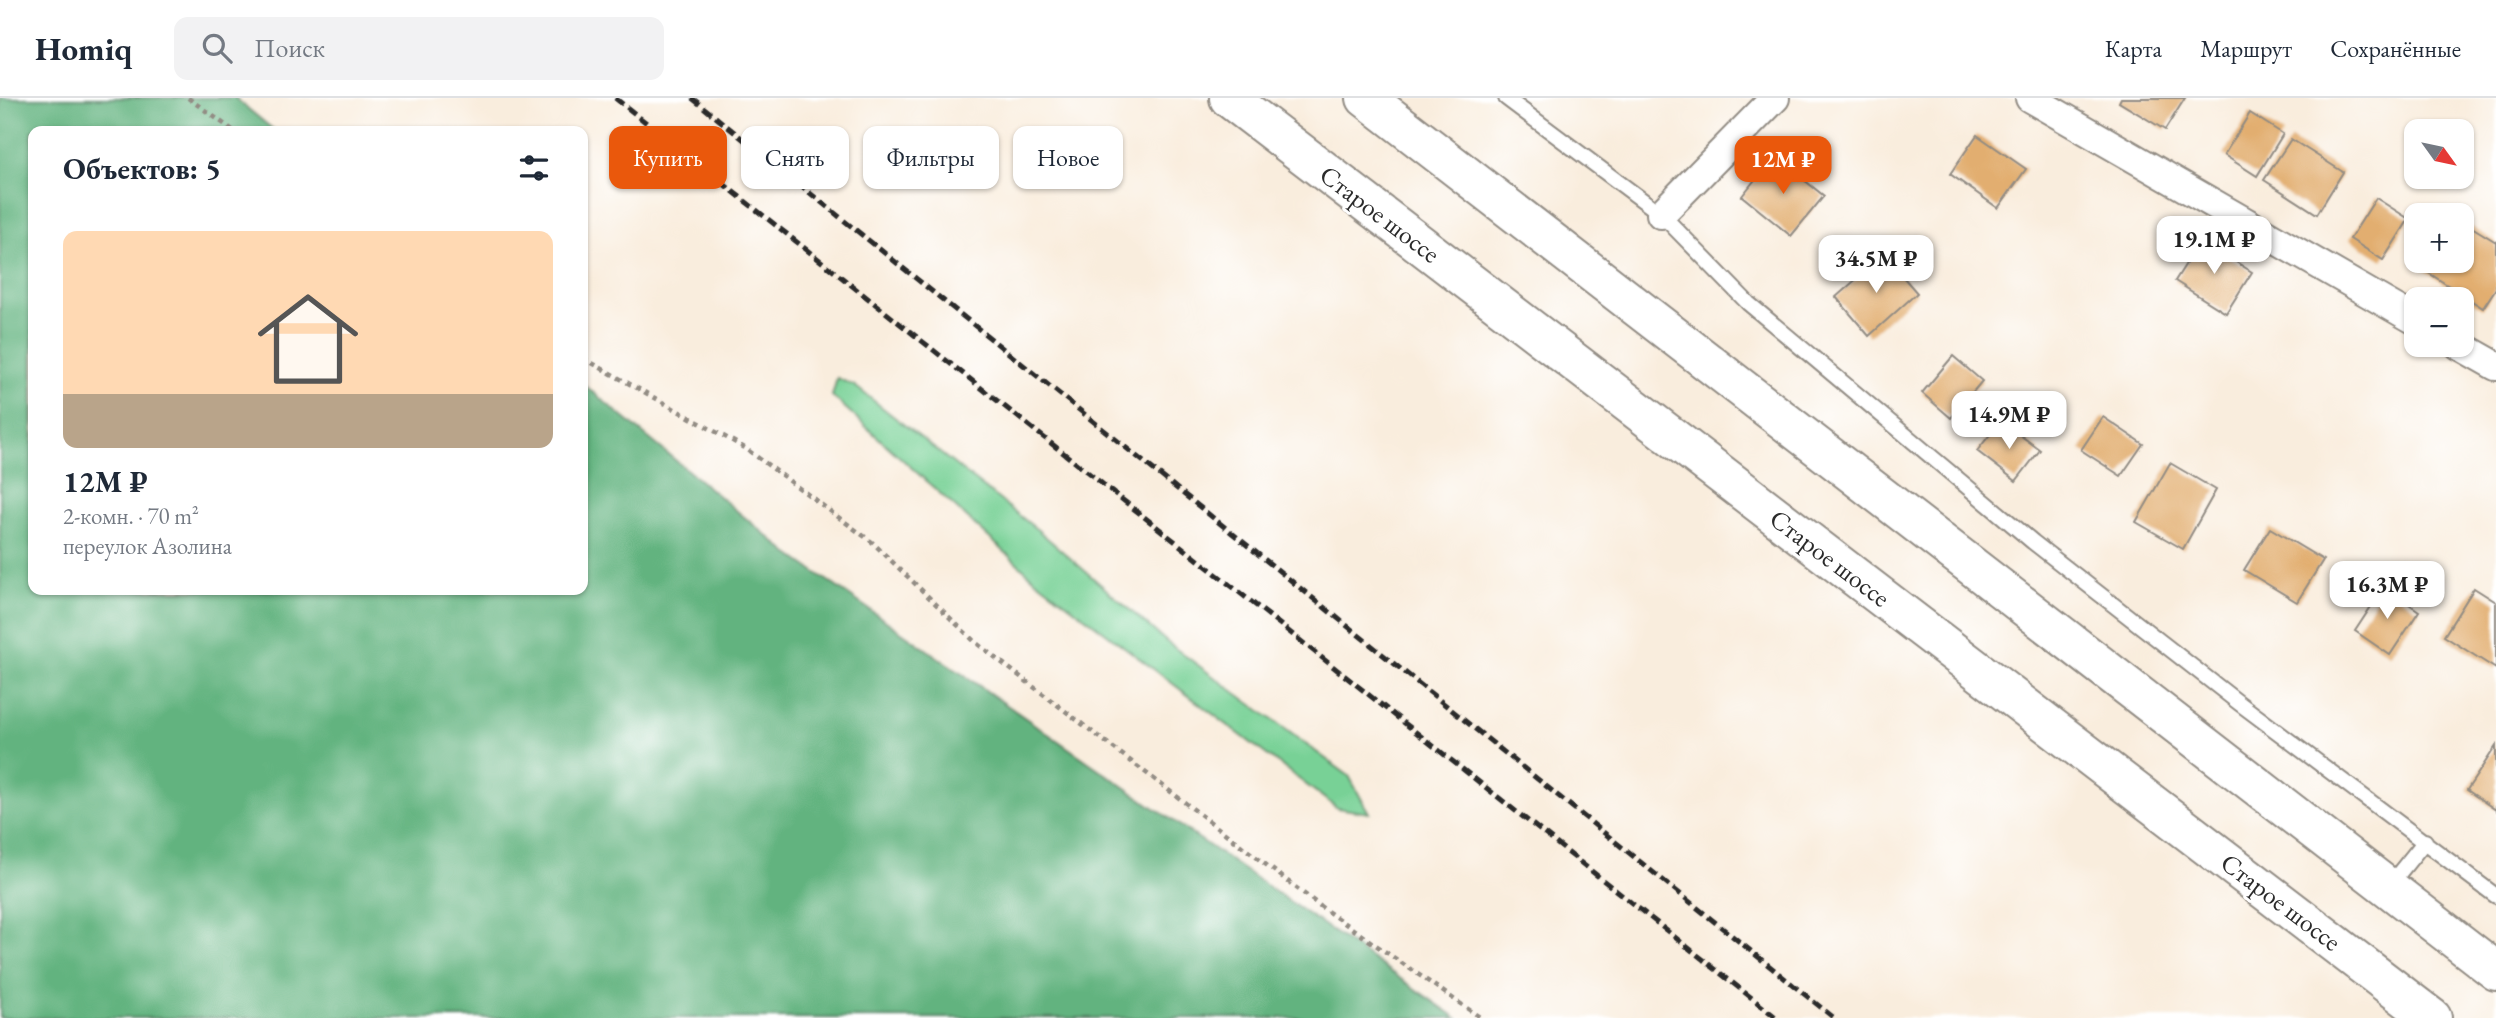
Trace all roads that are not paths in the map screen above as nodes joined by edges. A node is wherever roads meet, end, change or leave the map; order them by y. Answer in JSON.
{"nodes":[{"id":1,"x":1228,"y":98,"type":"edge"},
{"id":2,"x":1366,"y":98,"type":"edge"},
{"id":3,"x":1506,"y":98,"type":"edge"},
{"id":4,"x":1775,"y":98,"type":"edge"},
{"id":5,"x":2030,"y":98,"type":"edge"},
{"id":6,"x":1661,"y":214,"type":"junction"},
{"id":7,"x":2404,"y":314,"type":"edge"},
{"id":8,"x":2474,"y":354,"type":"edge"},
{"id":9,"x":2496,"y":366,"type":"edge"},
{"id":10,"x":2425,"y":841,"type":"junction"},
{"id":11,"x":2387,"y":888,"type":"junction"},
{"id":12,"x":2496,"y":896,"type":"edge"},
{"id":13,"x":2496,"y":971,"type":"edge"},
{"id":14,"x":2432,"y":1018,"type":"edge"}],
"edges":[{"from":1,"to":14,"type":"highway","name":"Старое шоссе"},
{"from":2,"to":11,"type":"highway"},
{"from":3,"to":6,"type":"lane"},
{"from":4,"to":6,"type":"street"},
{"from":5,"to":7,"type":"street"},
{"from":6,"to":10,"type":"lane"},
{"from":8,"to":9,"type":"street"},
{"from":10,"to":11,"type":"lane"},
{"from":10,"to":12,"type":"lane"},
{"from":11,"to":13,"type":"highway"}]}
